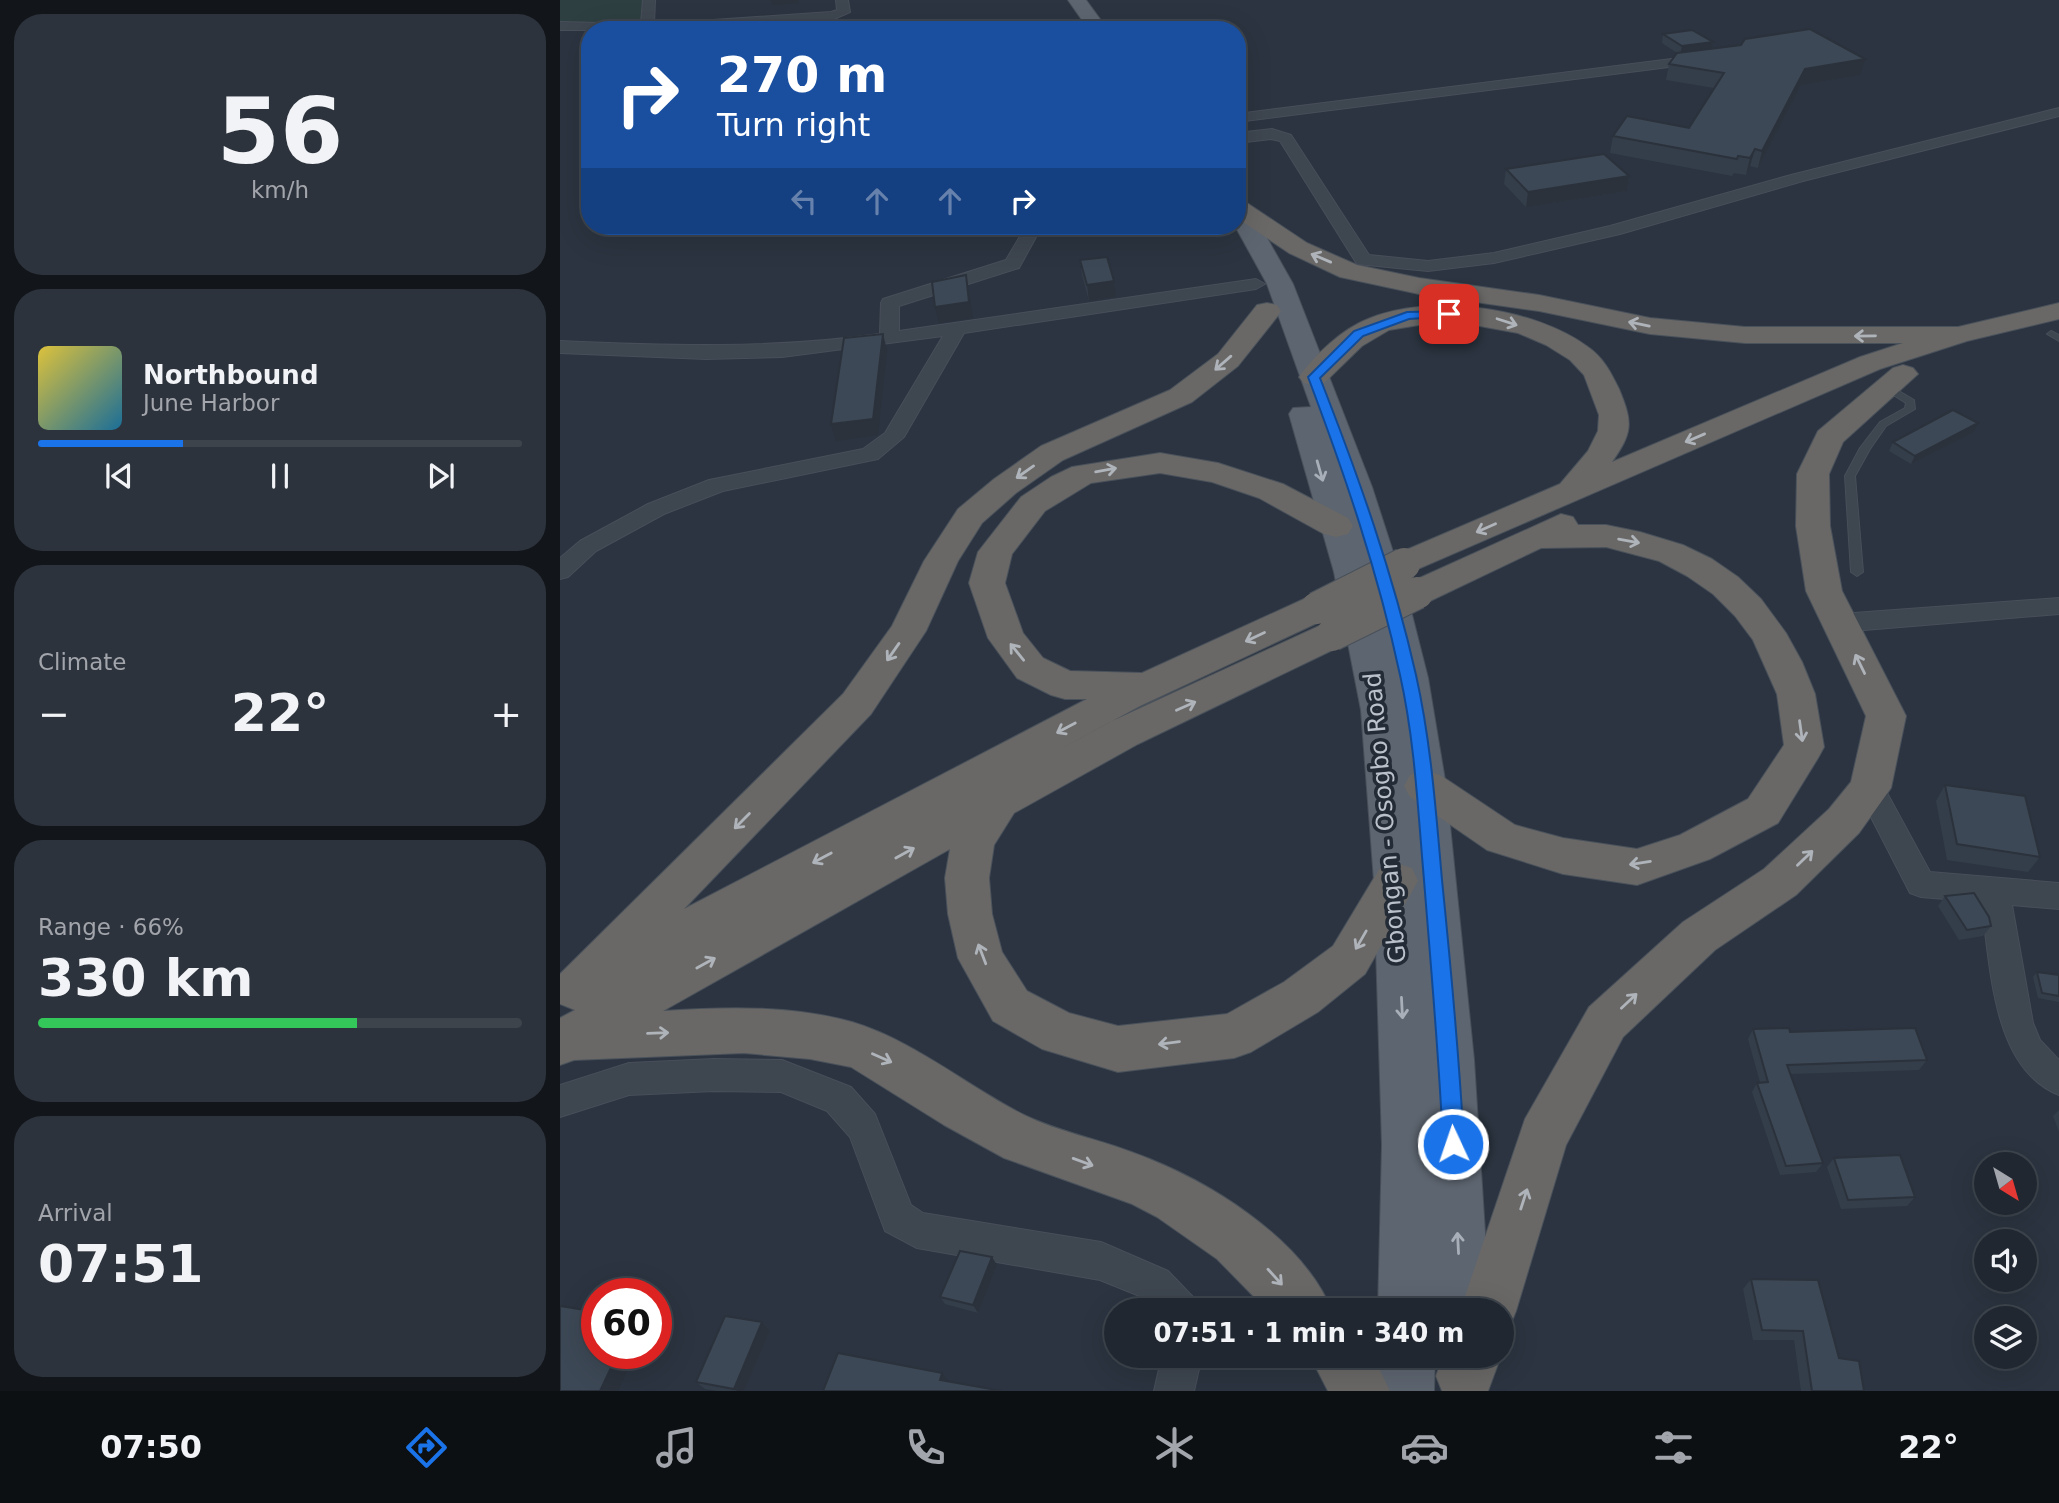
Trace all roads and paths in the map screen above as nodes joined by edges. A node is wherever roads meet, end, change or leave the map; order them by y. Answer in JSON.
{"nodes":[{"id":1,"x":649,"y":0,"type":"edge"},
{"id":2,"x":842,"y":0,"type":"edge"},
{"id":3,"x":1060,"y":0,"type":"edge"},
{"id":4,"x":1077,"y":0,"type":"edge"},
{"id":5,"x":649,"y":21,"type":"edge"},
{"id":6,"x":754,"y":21,"type":"edge"},
{"id":7,"x":1075,"y":21,"type":"edge"},
{"id":8,"x":1092,"y":21,"type":"edge"},
{"id":9,"x":560,"y":26,"type":"edge"},
{"id":10,"x":581,"y":26,"type":"edge"},
{"id":11,"x":1719,"y":57,"type":"edge"},
{"id":12,"x":2059,"y":112,"type":"edge"},
{"id":13,"x":1246,"y":117,"type":"edge"},
{"id":14,"x":1246,"y":137,"type":"edge"},
{"id":15,"x":1246,"y":220,"type":"edge"},
{"id":16,"x":1246,"y":233,"type":"edge"},
{"id":17,"x":1029,"y":235,"type":"edge"},
{"id":18,"x":1241,"y":235,"type":"edge"},
{"id":19,"x":1262,"y":297,"type":"junction"},
{"id":20,"x":2057,"y":329,"type":"edge"},
{"id":21,"x":956,"y":330,"type":"junction"},
{"id":22,"x":1958,"y":335,"type":"junction"},
{"id":23,"x":889,"y":339,"type":"junction"},
{"id":24,"x":560,"y":347,"type":"edge"},
{"id":25,"x":1314,"y":377,"type":"junction"},
{"id":26,"x":1895,"y":380,"type":"junction"},
{"id":27,"x":1570,"y":492,"type":"junction"},
{"id":28,"x":1336,"y":526,"type":"junction"},
{"id":29,"x":1536,"y":537,"type":"junction"},
{"id":30,"x":560,"y":570,"type":"edge"},
{"id":31,"x":1857,"y":572,"type":"dead end"},
{"id":32,"x":1410,"y":579,"type":"junction"},
{"id":33,"x":2059,"y":606,"type":"edge"},
{"id":34,"x":1324,"y":622,"type":"junction"},
{"id":35,"x":1840,"y":623,"type":"junction"},
{"id":36,"x":1148,"y":686,"type":"junction"},
{"id":37,"x":1425,"y":786,"type":"junction"},
{"id":38,"x":1870,"y":788,"type":"junction"},
{"id":39,"x":999,"y":802,"type":"junction"},
{"id":40,"x":1396,"y":881,"type":"junction"},
{"id":41,"x":1994,"y":890,"type":"junction"},
{"id":42,"x":2059,"y":895,"type":"edge"},
{"id":43,"x":565,"y":1017,"type":"edge"},
{"id":44,"x":2059,"y":1079,"type":"edge"},
{"id":45,"x":560,"y":1101,"type":"edge"},
{"id":46,"x":1167,"y":1298,"type":"edge"},
{"id":47,"x":1293,"y":1298,"type":"edge"},
{"id":48,"x":1406,"y":1298,"type":"edge"},
{"id":49,"x":1461,"y":1298,"type":"edge"},
{"id":50,"x":1492,"y":1298,"type":"edge"},
{"id":51,"x":1179,"y":1368,"type":"edge"},
{"id":52,"x":1347,"y":1368,"type":"edge"},
{"id":53,"x":1406,"y":1368,"type":"edge"},
{"id":54,"x":1174,"y":1391,"type":"edge"},
{"id":55,"x":1361,"y":1391,"type":"edge"},
{"id":56,"x":1405,"y":1391,"type":"edge"}],
"edges":[{"from":1,"to":5,"type":"street"},
{"from":2,"to":6,"type":"street"},
{"from":3,"to":7,"type":"main road"},
{"from":4,"to":8,"type":"main road"},
{"from":9,"to":10,"type":"street"},
{"from":11,"to":13,"type":"street"},
{"from":12,"to":14,"type":"street"},
{"from":22,"to":15,"type":"highway","one_way":true},
{"from":16,"to":25,"type":"main road","name":"Gbongan - Osogbo Road"},
{"from":17,"to":23,"type":"street"},
{"from":18,"to":19,"type":"main road","name":"Gbongan - Osogbo Road"},
{"from":19,"to":21,"type":"street"},
{"from":19,"to":28,"type":"main road","name":"Gbongan - Osogbo Road","one_way":true},
{"from":19,"to":43,"type":"highway","one_way":true},
{"from":20,"to":22,"type":"highway"},
{"from":20,"to":26,"type":"highway"},
{"from":21,"to":23,"type":"street"},
{"from":21,"to":30,"type":"street"},
{"from":22,"to":27,"type":"highway","one_way":true},
{"from":23,"to":24,"type":"street"},
{"from":25,"to":27,"type":"highway","one_way":true},
{"from":25,"to":37,"type":"main road","name":"Gbongan - Osogbo Road"},
{"from":26,"to":29,"type":"highway"},
{"from":26,"to":31,"type":"lane"},
{"from":26,"to":35,"type":"highway"},
{"from":27,"to":32,"type":"highway","one_way":true},
{"from":36,"to":28,"type":"highway","one_way":true},
{"from":28,"to":40,"type":"main road","name":"Gbongan - Osogbo Road"},
{"from":29,"to":32,"type":"highway"},
{"from":29,"to":37,"type":"highway","one_way":true},
{"from":32,"to":34,"type":"highway","bridge":true},
{"from":33,"to":35,"type":"street"},
{"from":34,"to":36,"type":"highway","one_way":true},
{"from":39,"to":34,"type":"highway","one_way":true},
{"from":38,"to":35,"type":"highway","one_way":true},
{"from":36,"to":43,"type":"highway","one_way":true},
{"from":49,"to":37,"type":"main road","name":"Gbongan - Osogbo Road","one_way":true},
{"from":38,"to":41,"type":"street"},
{"from":50,"to":38,"type":"highway","one_way":true},
{"from":40,"to":39,"type":"highway","one_way":true},
{"from":43,"to":39,"type":"highway","one_way":true},
{"from":40,"to":48,"type":"main road","name":"Gbongan - Osogbo Road","one_way":true},
{"from":41,"to":42,"type":"street"},
{"from":41,"to":44,"type":"street"},
{"from":43,"to":47,"type":"highway","one_way":true},
{"from":45,"to":46,"type":"street"},
{"from":51,"to":54,"type":"street"},
{"from":52,"to":55,"type":"highway"},
{"from":53,"to":56,"type":"main road"}]}
